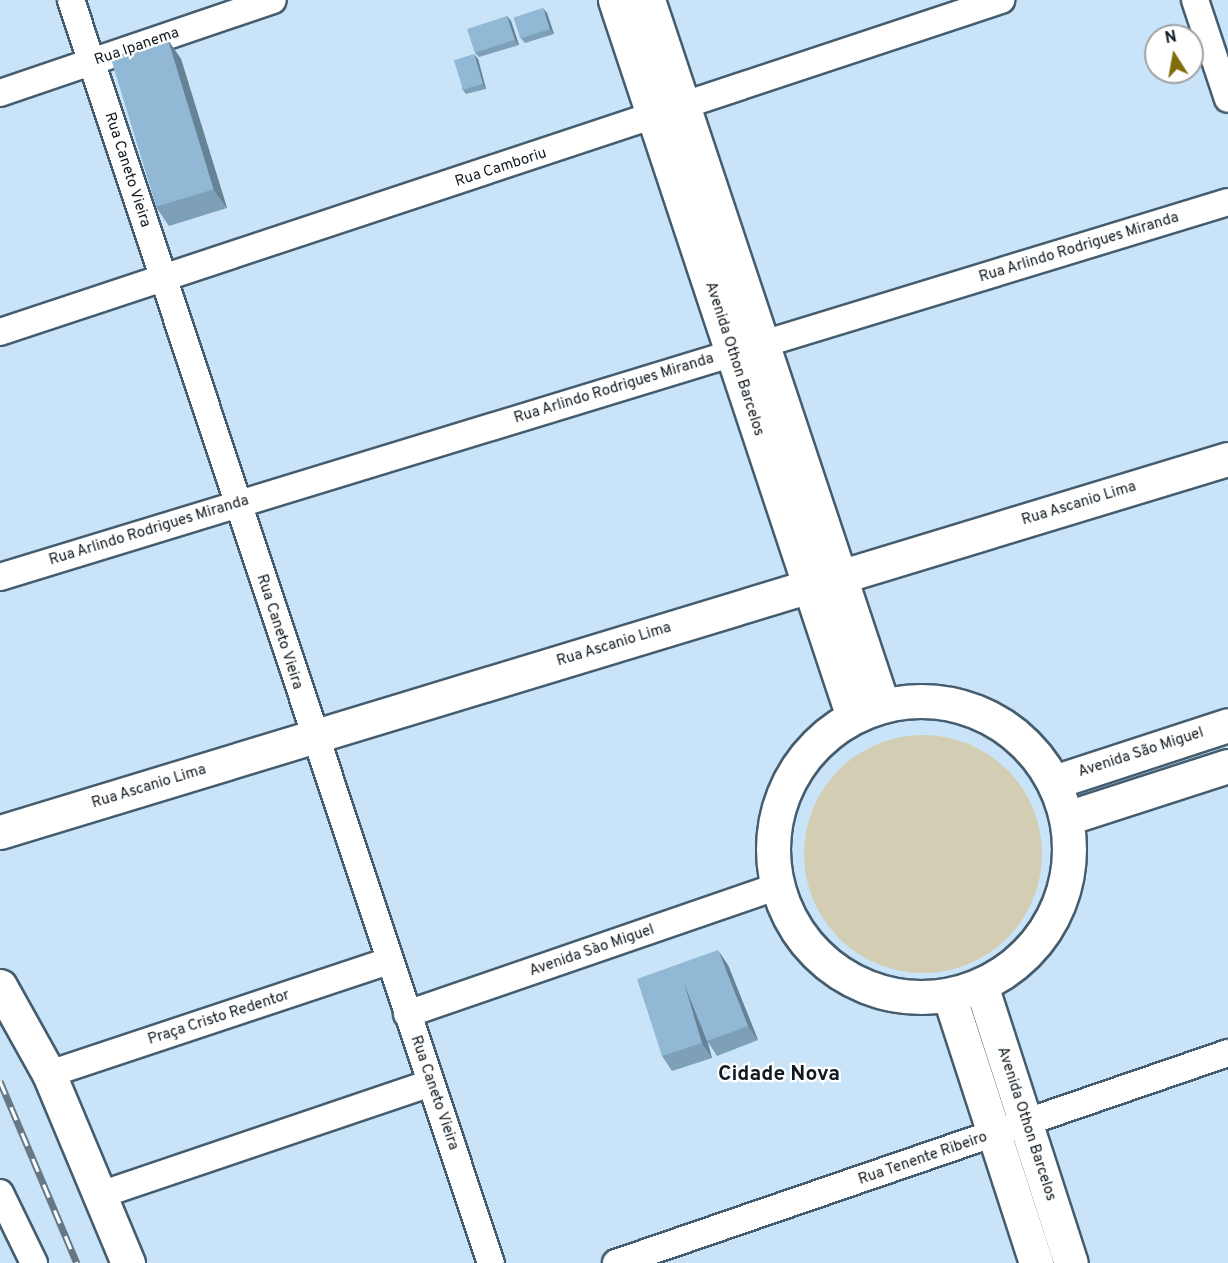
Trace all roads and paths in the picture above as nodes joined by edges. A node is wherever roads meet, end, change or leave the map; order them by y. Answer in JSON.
{"nodes":[{"id":1,"x":71,"y":0,"type":"edge"},
{"id":2,"x":273,"y":0,"type":"edge"},
{"id":3,"x":615,"y":0,"type":"edge"},
{"id":4,"x":648,"y":0,"type":"edge"},
{"id":5,"x":1001,"y":0,"type":"edge"},
{"id":6,"x":1195,"y":0,"type":"edge"},
{"id":7,"x":92,"y":63,"type":"junction"},
{"id":8,"x":0,"y":93,"type":"edge"},
{"id":9,"x":1228,"y":99,"type":"edge"},
{"id":10,"x":669,"y":112,"type":"junction"},
{"id":11,"x":1228,"y":202,"type":"edge"},
{"id":12,"x":163,"y":279,"type":"junction"},
{"id":13,"x":0,"y":332,"type":"edge"},
{"id":14,"x":762,"y":344,"type":"junction"},
{"id":15,"x":732,"y":353,"type":"junction"},
{"id":16,"x":1228,"y":459,"type":"edge"},
{"id":17,"x":237,"y":504,"type":"junction"},
{"id":18,"x":0,"y":577,"type":"edge"},
{"id":19,"x":840,"y":577,"type":"junction"},
{"id":20,"x":809,"y":586,"type":"junction"},
{"id":21,"x":868,"y":711,"type":"junction"},
{"id":22,"x":1228,"y":725,"type":"edge"},
{"id":23,"x":314,"y":736,"type":"junction"},
{"id":24,"x":1228,"y":766,"type":"edge"},
{"id":25,"x":1054,"y":782,"type":"junction"},
{"id":26,"x":1067,"y":818,"type":"junction"},
{"id":27,"x":0,"y":832,"type":"edge"},
{"id":28,"x":776,"y":887,"type":"junction"},
{"id":29,"x":389,"y":961,"type":"junction"},
{"id":30,"x":981,"y":985,"type":"junction"},
{"id":31,"x":0,"y":986,"type":"edge"},
{"id":32,"x":949,"y":995,"type":"junction"},
{"id":33,"x":407,"y":1014,"type":"junction"},
{"id":34,"x":1228,"y":1053,"type":"edge"},
{"id":35,"x":49,"y":1074,"type":"junction"},
{"id":36,"x":430,"y":1083,"type":"junction"},
{"id":37,"x":1025,"y":1123,"type":"junction"},
{"id":38,"x":992,"y":1136,"type":"junction"},
{"id":39,"x":0,"y":1193,"type":"edge"},
{"id":40,"x":98,"y":1196,"type":"junction"},
{"id":41,"x":34,"y":1263,"type":"edge"},
{"id":42,"x":128,"y":1263,"type":"edge"},
{"id":43,"x":491,"y":1263,"type":"edge"},
{"id":44,"x":616,"y":1263,"type":"edge"},
{"id":45,"x":1036,"y":1263,"type":"edge"},
{"id":46,"x":1071,"y":1263,"type":"edge"}],
"edges":[{"from":1,"to":7,"type":"street","name":"Rua Caneto Vieira"},
{"from":2,"to":7,"type":"street","name":"Rua Ipanema"},
{"from":3,"to":10,"type":"street","name":"Avenida Othon Barcelos"},
{"from":4,"to":10,"type":"street","name":"Avenida Othon Barcelos"},
{"from":5,"to":10,"type":"street","name":"Rua Camboriu"},
{"from":6,"to":9,"type":"street"},
{"from":7,"to":8,"type":"street","name":"Rua Ipanema"},
{"from":7,"to":12,"type":"street","name":"Rua Caneto Vieira"},
{"from":10,"to":12,"type":"street","name":"Rua Camboriu"},
{"from":10,"to":14,"type":"street","name":"Avenida Othon Barcelos"},
{"from":10,"to":15,"type":"street","name":"Avenida Othon Barcelos"},
{"from":11,"to":14,"type":"street","name":"Rua Arlindo Rodrigues Miranda"},
{"from":12,"to":13,"type":"street","name":"Rua Camboriu"},
{"from":12,"to":17,"type":"street","name":"Rua Caneto Vieira"},
{"from":14,"to":15,"type":"street","name":"Rua Arlindo Rodrigues Miranda"},
{"from":14,"to":19,"type":"street","name":"Avenida Othon Barcelos"},
{"from":15,"to":17,"type":"street","name":"Rua Arlindo Rodrigues Miranda"},
{"from":15,"to":20,"type":"street","name":"Avenida Othon Barcelos"},
{"from":16,"to":19,"type":"street","name":"Rua Ascanio Lima"},
{"from":17,"to":18,"type":"street","name":"Rua Arlindo Rodrigues Miranda"},
{"from":17,"to":23,"type":"street","name":"Rua Caneto Vieira"},
{"from":19,"to":20,"type":"street","name":"Rua Ascanio Lima"},
{"from":19,"to":21,"type":"street","name":"Avenida Othon Barcelos"},
{"from":20,"to":21,"type":"street","name":"Avenida Othon Barcelos"},
{"from":20,"to":23,"type":"street","name":"Rua Ascanio Lima"},
{"from":21,"to":25,"type":"street"},
{"from":21,"to":28,"type":"street"},
{"from":22,"to":25,"type":"street","name":"Avenida São Miguel"},
{"from":23,"to":27,"type":"street","name":"Rua Ascanio Lima"},
{"from":23,"to":29,"type":"street","name":"Rua Caneto Vieira"},
{"from":24,"to":26,"type":"street"},
{"from":25,"to":26,"type":"street"},
{"from":26,"to":30,"type":"street"},
{"from":28,"to":32,"type":"street"},
{"from":28,"to":33,"type":"street","name":"Avenida Sào Miguel"},
{"from":29,"to":33,"type":"street","name":"Rua Caneto Vieira"},
{"from":29,"to":35,"type":"street","name":"Praça Cristo Redentor"},
{"from":30,"to":32,"type":"street"},
{"from":30,"to":37,"type":"street","name":"Avenida Othon Barcelos"},
{"from":31,"to":35,"type":"street"},
{"from":32,"to":38,"type":"street"},
{"from":33,"to":36,"type":"street","name":"Rua Caneto Vieira"},
{"from":34,"to":37,"type":"street","name":"Rua Tenente Ribeiro"},
{"from":35,"to":40,"type":"street"},
{"from":36,"to":40,"type":"street"},
{"from":36,"to":43,"type":"street","name":"Rua Caneto Vieira"},
{"from":37,"to":38,"type":"street","name":"Rua Tenente Ribeiro"},
{"from":37,"to":46,"type":"street","name":"Avenida Othon Barcelos"},
{"from":38,"to":44,"type":"street","name":"Rua Tenente Ribeiro"},
{"from":38,"to":45,"type":"street"},
{"from":39,"to":41,"type":"street"},
{"from":40,"to":42,"type":"street"}]}
